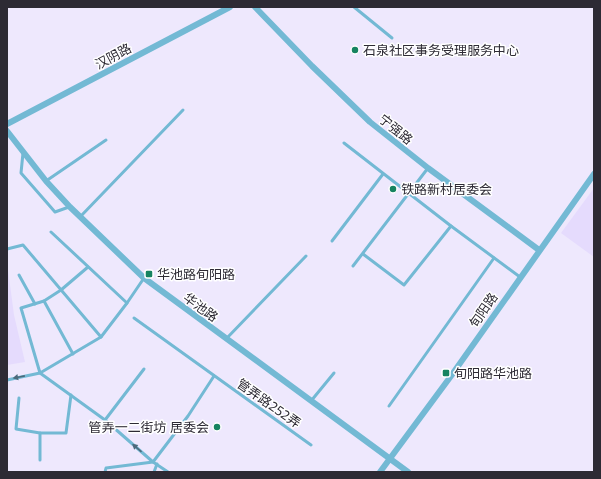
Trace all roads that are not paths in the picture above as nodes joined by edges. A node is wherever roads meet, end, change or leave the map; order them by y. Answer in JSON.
{"nodes":[{"id":1,"x":230,"y":7,"type":"edge"},
{"id":2,"x":255,"y":7,"type":"edge"},
{"id":3,"x":354,"y":7,"type":"edge"},
{"id":4,"x":392,"y":38,"type":"dead end"},
{"id":5,"x":183,"y":110,"type":"dead end"},
{"id":6,"x":7,"y":124,"type":"edge"},
{"id":7,"x":7,"y":131,"type":"edge"},
{"id":8,"x":106,"y":140,"type":"dead end"},
{"id":9,"x":344,"y":143,"type":"dead end"},
{"id":10,"x":23,"y":153,"type":"junction"},
{"id":11,"x":428,"y":168,"type":"junction"},
{"id":12,"x":383,"y":174,"type":"junction"},
{"id":13,"x":594,"y":174,"type":"edge"},
{"id":14,"x":46,"y":181,"type":"junction"},
{"id":15,"x":409,"y":193,"type":"junction"},
{"id":16,"x":70,"y":207,"type":"junction"},
{"id":17,"x":80,"y":217,"type":"junction"},
{"id":18,"x":451,"y":226,"type":"junction"},
{"id":19,"x":51,"y":232,"type":"dead end"},
{"id":20,"x":332,"y":241,"type":"dead end"},
{"id":21,"x":7,"y":249,"type":"edge"},
{"id":22,"x":539,"y":250,"type":"junction"},
{"id":23,"x":363,"y":254,"type":"junction"},
{"id":24,"x":306,"y":256,"type":"dead end"},
{"id":25,"x":494,"y":258,"type":"junction"},
{"id":26,"x":353,"y":266,"type":"dead end"},
{"id":27,"x":88,"y":267,"type":"junction"},
{"id":28,"x":19,"y":275,"type":"dead end"},
{"id":29,"x":520,"y":276,"type":"junction"},
{"id":30,"x":144,"y":278,"type":"junction"},
{"id":31,"x":62,"y":290,"type":"junction"},
{"id":32,"x":44,"y":301,"type":"junction"},
{"id":33,"x":127,"y":303,"type":"junction"},
{"id":34,"x":35,"y":304,"type":"junction"},
{"id":35,"x":134,"y":318,"type":"dead end"},
{"id":36,"x":101,"y":337,"type":"junction"},
{"id":37,"x":226,"y":339,"type":"junction"},
{"id":38,"x":72,"y":354,"type":"junction"},
{"id":39,"x":144,"y":369,"type":"dead end"},
{"id":40,"x":40,"y":373,"type":"junction"},
{"id":41,"x":334,"y":373,"type":"dead end"},
{"id":42,"x":214,"y":376,"type":"junction"},
{"id":43,"x":7,"y":380,"type":"edge"},
{"id":44,"x":71,"y":395,"type":"junction"},
{"id":45,"x":19,"y":398,"type":"dead end"},
{"id":46,"x":311,"y":401,"type":"junction"},
{"id":47,"x":389,"y":406,"type":"dead end"},
{"id":48,"x":105,"y":420,"type":"junction"},
{"id":49,"x":40,"y":433,"type":"junction"},
{"id":50,"x":311,"y":445,"type":"dead end"},
{"id":51,"x":390,"y":459,"type":"junction"},
{"id":52,"x":40,"y":460,"type":"dead end"},
{"id":53,"x":153,"y":462,"type":"junction"},
{"id":54,"x":157,"y":464,"type":"junction"},
{"id":55,"x":105,"y":472,"type":"edge"},
{"id":56,"x":154,"y":472,"type":"edge"},
{"id":57,"x":168,"y":472,"type":"edge"},
{"id":58,"x":380,"y":472,"type":"edge"},
{"id":59,"x":408,"y":472,"type":"edge"}],
"edges":[{"from":1,"to":6,"type":"street","name":"汉阴路"},
{"from":2,"to":11,"type":"street","name":"宁强路"},
{"from":3,"to":4,"type":"lane"},
{"from":5,"to":17,"type":"lane"},
{"from":7,"to":10,"type":"street","name":"华池路"},
{"from":8,"to":14,"type":"lane"},
{"from":9,"to":12,"type":"lane"},
{"from":10,"to":14,"type":"street","name":"华池路"},
{"from":10,"to":16,"type":"lane"},
{"from":11,"to":15,"type":"lane"},
{"from":11,"to":22,"type":"street","name":"宁强路"},
{"from":12,"to":15,"type":"lane"},
{"from":12,"to":20,"type":"lane"},
{"from":13,"to":22,"type":"street","name":"旬阳路"},
{"from":14,"to":16,"type":"street","name":"华池路"},
{"from":15,"to":18,"type":"lane"},
{"from":15,"to":23,"type":"lane"},
{"from":16,"to":17,"type":"street","name":"华池路"},
{"from":17,"to":30,"type":"street","name":"华池路"},
{"from":18,"to":23,"type":"lane"},
{"from":18,"to":25,"type":"lane"},
{"from":19,"to":27,"type":"lane"},
{"from":21,"to":31,"type":"lane"},
{"from":22,"to":29,"type":"street","name":"旬阳路"},
{"from":23,"to":26,"type":"lane"},
{"from":24,"to":37,"type":"lane"},
{"from":25,"to":29,"type":"lane"},
{"from":25,"to":47,"type":"lane"},
{"from":27,"to":31,"type":"lane"},
{"from":27,"to":33,"type":"lane"},
{"from":28,"to":34,"type":"lane"},
{"from":29,"to":51,"type":"street","name":"旬阳路"},
{"from":30,"to":33,"type":"lane"},
{"from":30,"to":37,"type":"street","name":"华池路"},
{"from":31,"to":32,"type":"lane"},
{"from":31,"to":36,"type":"lane"},
{"from":32,"to":34,"type":"lane"},
{"from":32,"to":38,"type":"lane"},
{"from":33,"to":36,"type":"lane"},
{"from":34,"to":40,"type":"lane"},
{"from":35,"to":42,"type":"lane","name":"管弄路252弄"},
{"from":36,"to":38,"type":"lane"},
{"from":37,"to":46,"type":"street","name":"华池路"},
{"from":38,"to":40,"type":"lane"},
{"from":39,"to":48,"type":"lane"},
{"from":40,"to":43,"type":"lane","one_way":true},
{"from":40,"to":44,"type":"lane"},
{"from":41,"to":46,"type":"lane"},
{"from":42,"to":50,"type":"lane","name":"管弄路252弄"},
{"from":42,"to":53,"type":"lane"},
{"from":44,"to":48,"type":"lane"},
{"from":44,"to":49,"type":"lane"},
{"from":45,"to":49,"type":"lane"},
{"from":46,"to":51,"type":"street","name":"华池路"},
{"from":53,"to":48,"type":"lane","one_way":true},
{"from":49,"to":52,"type":"lane"},
{"from":51,"to":58,"type":"street","name":"旬阳路"},
{"from":51,"to":59,"type":"street","name":"华池路"},
{"from":53,"to":54,"type":"lane"},
{"from":53,"to":55,"type":"lane"},
{"from":54,"to":56,"type":"lane"},
{"from":54,"to":57,"type":"lane"}]}
